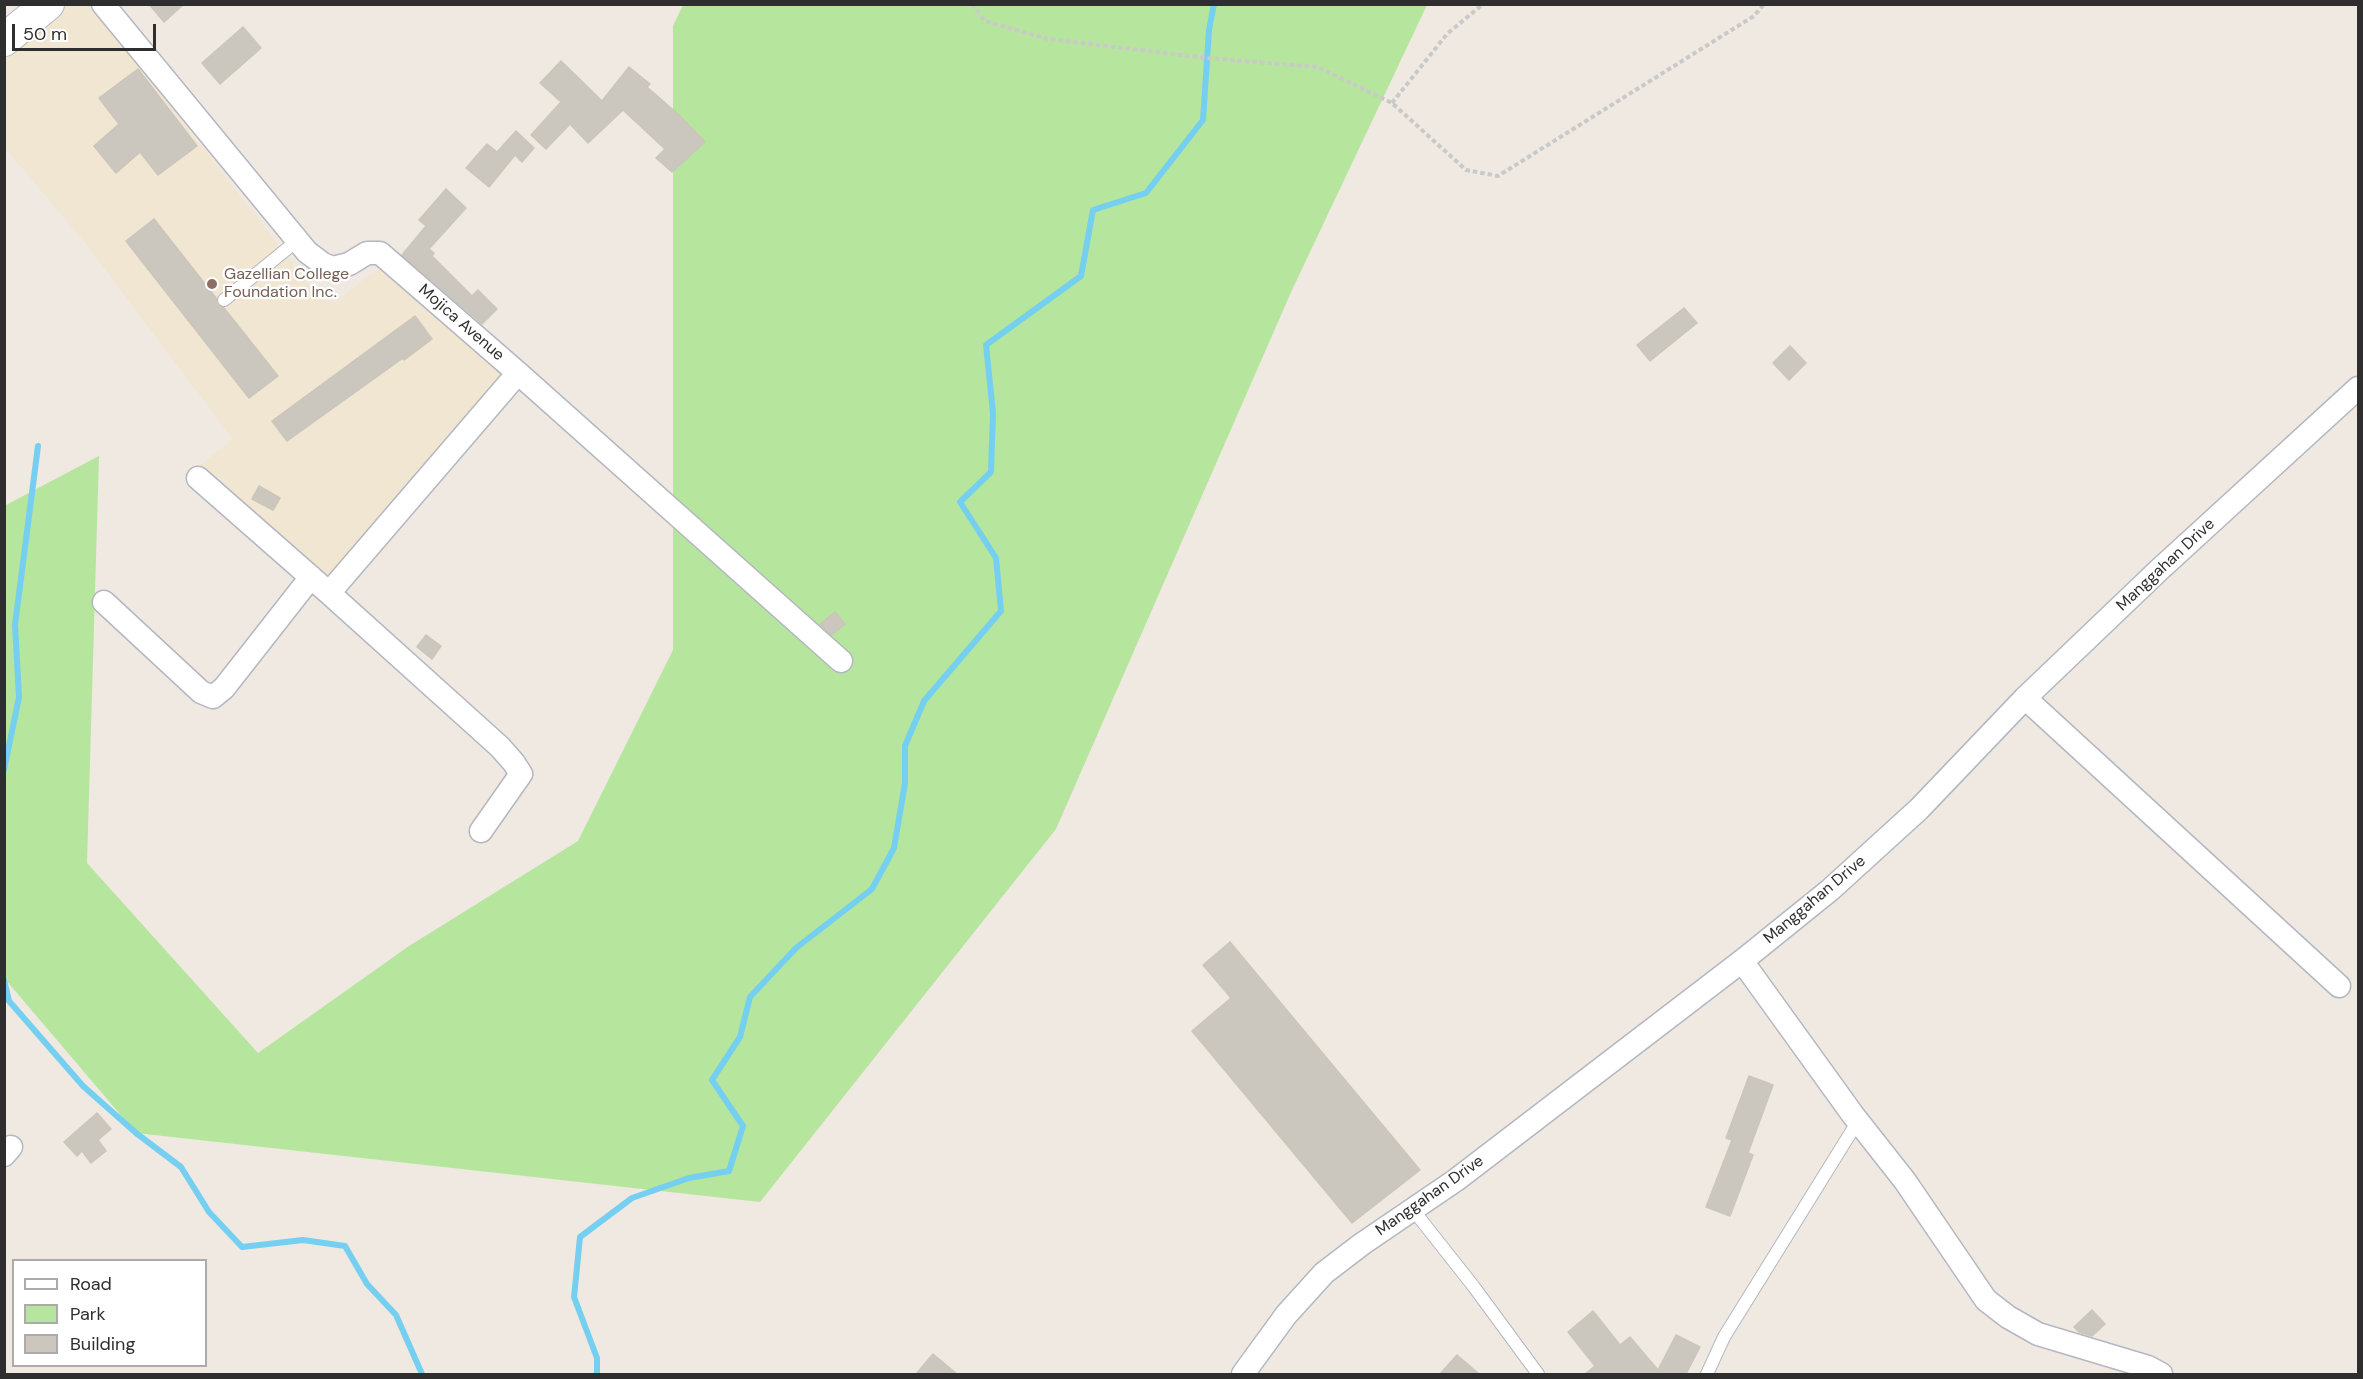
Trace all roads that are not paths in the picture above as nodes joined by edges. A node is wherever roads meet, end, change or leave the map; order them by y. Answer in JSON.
{"nodes":[{"id":1,"x":48,"y":4,"type":"edge"},
{"id":2,"x":103,"y":4,"type":"edge"},
{"id":3,"x":4,"y":40,"type":"edge"},
{"id":4,"x":298,"y":240,"type":"junction"},
{"id":5,"x":224,"y":300,"type":"dead end"},
{"id":6,"x":518,"y":373,"type":"junction"},
{"id":7,"x":2358,"y":388,"type":"edge"},
{"id":8,"x":198,"y":478,"type":"dead end"},
{"id":9,"x":311,"y":577,"type":"junction"},
{"id":10,"x":329,"y":592,"type":"junction"},
{"id":11,"x":104,"y":603,"type":"dead end"},
{"id":12,"x":841,"y":661,"type":"dead end"},
{"id":13,"x":2025,"y":698,"type":"junction"},
{"id":14,"x":481,"y":831,"type":"dead end"},
{"id":15,"x":1742,"y":962,"type":"junction"},
{"id":16,"x":2339,"y":986,"type":"dead end"},
{"id":17,"x":1858,"y":1121,"type":"junction"},
{"id":18,"x":1414,"y":1211,"type":"junction"},
{"id":19,"x":1243,"y":1374,"type":"edge"},
{"id":20,"x":1538,"y":1374,"type":"edge"},
{"id":21,"x":1707,"y":1374,"type":"edge"},
{"id":22,"x":2160,"y":1374,"type":"edge"}],
"edges":[{"from":1,"to":3,"type":"main road"},
{"from":2,"to":4,"type":"street","name":"Mojica Avenue"},
{"from":4,"to":5,"type":"lane"},
{"from":4,"to":6,"type":"street","name":"Mojica Avenue"},
{"from":6,"to":10,"type":"street"},
{"from":6,"to":12,"type":"street","name":"Mojica Avenue"},
{"from":7,"to":13,"type":"street","name":"Manggahan Drive"},
{"from":8,"to":9,"type":"street"},
{"from":9,"to":10,"type":"street"},
{"from":9,"to":11,"type":"street"},
{"from":10,"to":14,"type":"street"},
{"from":13,"to":15,"type":"street","name":"Manggahan Drive"},
{"from":13,"to":16,"type":"street"},
{"from":15,"to":17,"type":"street"},
{"from":15,"to":18,"type":"street","name":"Manggahan Drive"},
{"from":17,"to":21,"type":"lane"},
{"from":17,"to":22,"type":"street"},
{"from":18,"to":19,"type":"street","name":"Manggahan Drive"},
{"from":18,"to":20,"type":"lane"}]}
